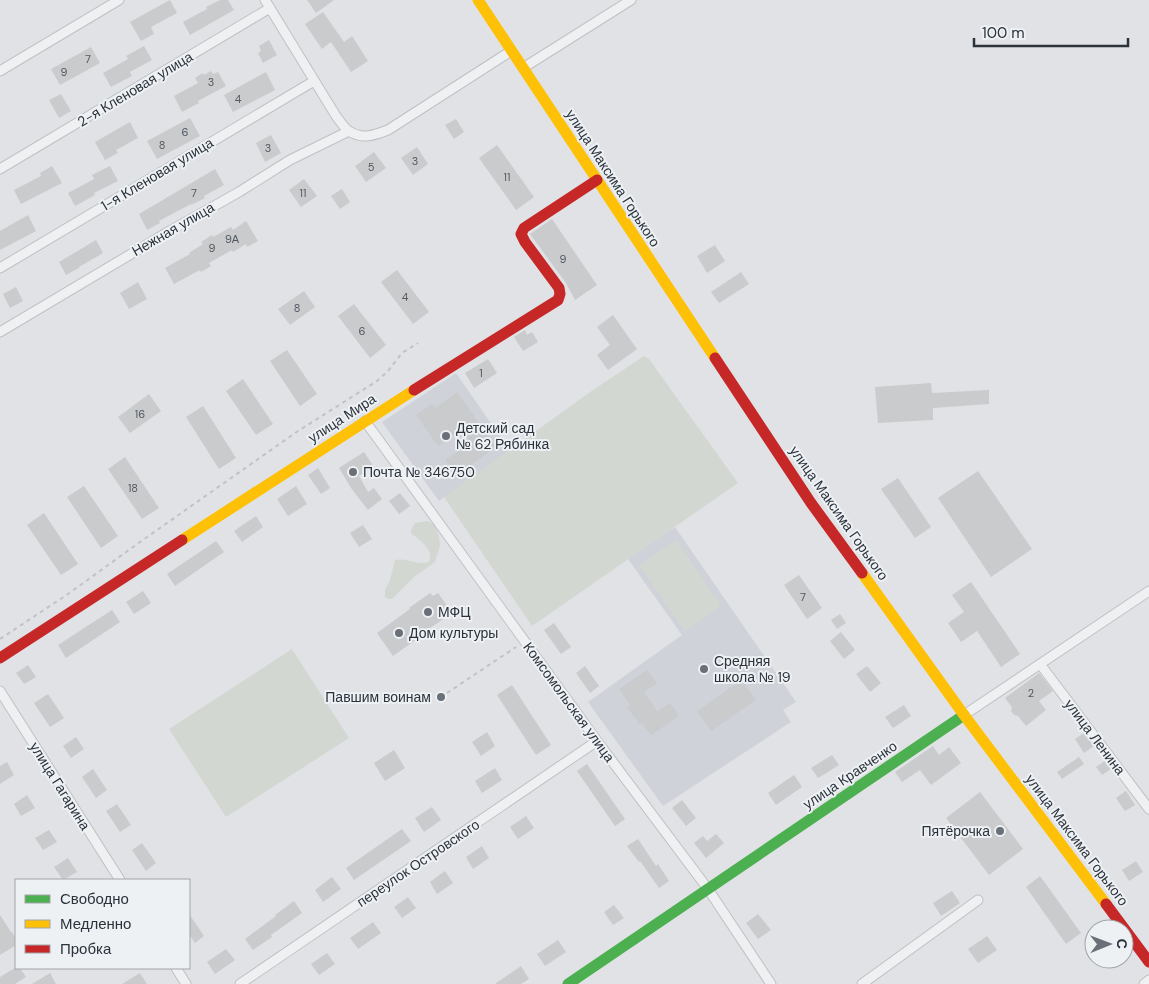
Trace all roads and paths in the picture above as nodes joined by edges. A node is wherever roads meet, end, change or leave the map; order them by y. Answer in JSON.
{"nodes":[{"id":1,"x":119,"y":0,"type":"edge"},
{"id":2,"x":478,"y":0,"type":"edge"},
{"id":3,"x":631,"y":0,"type":"edge"},
{"id":4,"x":268,"y":4,"type":"edge"},
{"id":5,"x":512,"y":50,"type":"junction"},
{"id":6,"x":523,"y":68,"type":"junction"},
{"id":7,"x":0,"y":71,"type":"edge"},
{"id":8,"x":314,"y":81,"type":"junction"},
{"id":9,"x":349,"y":131,"type":"junction"},
{"id":10,"x":0,"y":169,"type":"edge"},
{"id":11,"x":597,"y":180,"type":"junction"},
{"id":12,"x":0,"y":268,"type":"edge"},
{"id":13,"x":0,"y":332,"type":"edge"},
{"id":14,"x":418,"y":343,"type":"dead end"},
{"id":15,"x":365,"y":421,"type":"junction"},
{"id":16,"x":1149,"y":591,"type":"edge"},
{"id":17,"x":0,"y":639,"type":"edge"},
{"id":18,"x":524,"y":641,"type":"junction"},
{"id":19,"x":0,"y":658,"type":"edge"},
{"id":20,"x":1040,"y":664,"type":"junction"},
{"id":21,"x":0,"y":691,"type":"edge"},
{"id":22,"x":447,"y":693,"type":"dead end"},
{"id":23,"x":964,"y":715,"type":"junction"},
{"id":24,"x":597,"y":741,"type":"junction"},
{"id":25,"x":1149,"y":809,"type":"edge"},
{"id":26,"x":119,"y":879,"type":"edge"},
{"id":27,"x":708,"y":889,"type":"junction"},
{"id":28,"x":978,"y":900,"type":"dead end"},
{"id":29,"x":1149,"y":962,"type":"edge"},
{"id":30,"x":177,"y":969,"type":"edge"},
{"id":31,"x":1149,"y":980,"type":"edge"},
{"id":32,"x":572,"y":983,"type":"edge"},
{"id":33,"x":186,"y":984,"type":"edge"},
{"id":34,"x":240,"y":984,"type":"edge"},
{"id":35,"x":771,"y":984,"type":"edge"},
{"id":36,"x":862,"y":984,"type":"edge"},
{"id":37,"x":1144,"y":984,"type":"edge"}],
"edges":[{"from":1,"to":7,"type":"street"},
{"from":2,"to":5,"type":"street","name":"улица Максима Горького"},
{"from":3,"to":6,"type":"street"},
{"from":4,"to":8,"type":"street"},
{"from":4,"to":10,"type":"street","name":"2-я Кленовая улица"},
{"from":5,"to":6,"type":"street","name":"улица Максима Горького"},
{"from":5,"to":9,"type":"street"},
{"from":6,"to":11,"type":"street","name":"улица Максима Горького"},
{"from":8,"to":9,"type":"street"},
{"from":8,"to":12,"type":"street","name":"1-я Кленовая улица"},
{"from":9,"to":13,"type":"street","name":"Нежная улица"},
{"from":11,"to":15,"type":"street","name":"улица Мира"},
{"from":11,"to":23,"type":"street","name":"улица Максима Горького"},
{"from":14,"to":17,"type":"path"},
{"from":15,"to":18,"type":"street","name":"Комсомольская улица"},
{"from":15,"to":19,"type":"street","name":"улица Мира"},
{"from":16,"to":20,"type":"street","name":"улица Кравченко"},
{"from":18,"to":22,"type":"path"},
{"from":18,"to":24,"type":"street","name":"Комсомольская улица"},
{"from":20,"to":23,"type":"street","name":"улица Кравченко"},
{"from":20,"to":25,"type":"street","name":"улица Ленина"},
{"from":21,"to":26,"type":"street","name":"улица Гагарина"},
{"from":23,"to":27,"type":"street","name":"улица Кравченко"},
{"from":23,"to":29,"type":"street","name":"улица Максима Горького"},
{"from":24,"to":27,"type":"street","name":"Комсомольская улица"},
{"from":24,"to":34,"type":"street","name":"переулок Островского"},
{"from":27,"to":32,"type":"street","name":"улица Кравченко"},
{"from":27,"to":35,"type":"street","name":"Комсомольская улица"},
{"from":28,"to":36,"type":"street"},
{"from":30,"to":33,"type":"street"},
{"from":31,"to":37,"type":"street"}]}
